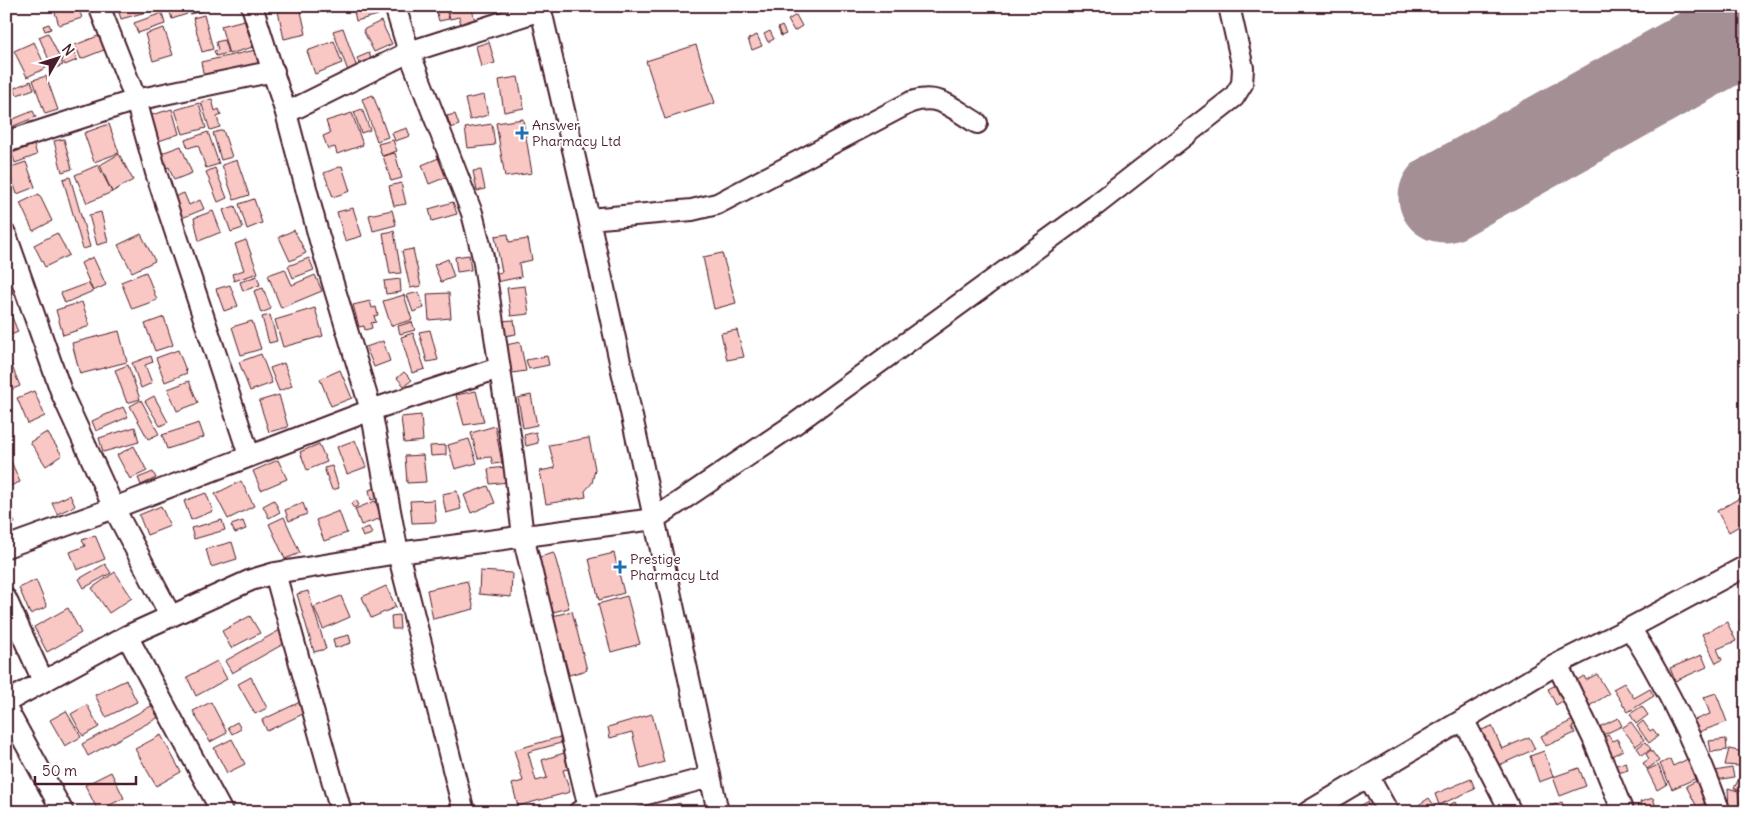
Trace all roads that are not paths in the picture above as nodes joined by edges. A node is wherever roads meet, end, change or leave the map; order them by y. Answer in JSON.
{"nodes":[{"id":1,"x":100,"y":6,"type":"edge"},
{"id":2,"x":252,"y":6,"type":"edge"},
{"id":3,"x":395,"y":6,"type":"edge"},
{"id":4,"x":1229,"y":6,"type":"edge"},
{"id":5,"x":540,"y":8,"type":"edge"},
{"id":6,"x":409,"y":52,"type":"junction"},
{"id":7,"x":274,"y":72,"type":"junction"},
{"id":8,"x":136,"y":100,"type":"junction"},
{"id":9,"x":286,"y":113,"type":"junction"},
{"id":10,"x":976,"y":122,"type":"dead end"},
{"id":11,"x":6,"y":142,"type":"edge"},
{"id":12,"x":589,"y":219,"type":"junction"},
{"id":13,"x":6,"y":235,"type":"edge"},
{"id":14,"x":499,"y":368,"type":"junction"},
{"id":15,"x":371,"y":410,"type":"junction"},
{"id":16,"x":249,"y":455,"type":"junction"},
{"id":17,"x":114,"y":508,"type":"junction"},
{"id":18,"x":654,"y":519,"type":"junction"},
{"id":19,"x":523,"y":536,"type":"junction"},
{"id":20,"x":6,"y":547,"type":"edge"},
{"id":21,"x":398,"y":553,"type":"junction"},
{"id":22,"x":1746,"y":566,"type":"edge"},
{"id":23,"x":275,"y":573,"type":"junction"},
{"id":24,"x":6,"y":599,"type":"edge"},
{"id":25,"x":170,"y":615,"type":"junction"},
{"id":26,"x":1630,"y":628,"type":"junction"},
{"id":27,"x":127,"y":636,"type":"junction"},
{"id":28,"x":1557,"y":664,"type":"junction"},
{"id":29,"x":43,"y":681,"type":"junction"},
{"id":30,"x":6,"y":702,"type":"edge"},
{"id":31,"x":6,"y":708,"type":"edge"},
{"id":32,"x":1464,"y":721,"type":"junction"},
{"id":33,"x":1368,"y":776,"type":"junction"},
{"id":34,"x":710,"y":777,"type":"junction"},
{"id":35,"x":586,"y":811,"type":"edge"},
{"id":36,"x":63,"y":812,"type":"edge"},
{"id":37,"x":222,"y":812,"type":"edge"},
{"id":38,"x":341,"y":812,"type":"edge"},
{"id":39,"x":464,"y":812,"type":"edge"},
{"id":40,"x":718,"y":812,"type":"edge"},
{"id":41,"x":1308,"y":812,"type":"edge"},
{"id":42,"x":1388,"y":812,"type":"edge"},
{"id":43,"x":1511,"y":812,"type":"edge"},
{"id":44,"x":1623,"y":812,"type":"edge"},
{"id":45,"x":1720,"y":812,"type":"edge"}],
"edges":[{"from":1,"to":8,"type":"street"},
{"from":2,"to":7,"type":"street"},
{"from":3,"to":6,"type":"street"},
{"from":4,"to":18,"type":"street"},
{"from":5,"to":6,"type":"street"},
{"from":5,"to":12,"type":"street"},
{"from":6,"to":9,"type":"street"},
{"from":6,"to":14,"type":"street"},
{"from":7,"to":8,"type":"street"},
{"from":7,"to":9,"type":"street"},
{"from":8,"to":11,"type":"street"},
{"from":8,"to":16,"type":"street"},
{"from":9,"to":15,"type":"street"},
{"from":10,"to":12,"type":"street"},
{"from":12,"to":18,"type":"street"},
{"from":13,"to":17,"type":"street"},
{"from":14,"to":15,"type":"street"},
{"from":14,"to":19,"type":"street"},
{"from":15,"to":16,"type":"street"},
{"from":15,"to":21,"type":"street"},
{"from":16,"to":17,"type":"street"},
{"from":17,"to":20,"type":"street"},
{"from":17,"to":25,"type":"street"},
{"from":18,"to":19,"type":"street"},
{"from":18,"to":34,"type":"street"},
{"from":19,"to":21,"type":"street"},
{"from":19,"to":35,"type":"street"},
{"from":21,"to":23,"type":"street"},
{"from":21,"to":39,"type":"street"},
{"from":22,"to":26,"type":"street"},
{"from":23,"to":25,"type":"street"},
{"from":23,"to":38,"type":"street"},
{"from":24,"to":29,"type":"street"},
{"from":25,"to":27,"type":"street"},
{"from":26,"to":28,"type":"street"},
{"from":26,"to":45,"type":"street"},
{"from":27,"to":29,"type":"street"},
{"from":27,"to":37,"type":"street"},
{"from":28,"to":32,"type":"street"},
{"from":28,"to":44,"type":"street"},
{"from":29,"to":30,"type":"street"},
{"from":31,"to":36,"type":"street"},
{"from":32,"to":33,"type":"street"},
{"from":32,"to":43,"type":"street"},
{"from":33,"to":41,"type":"street"},
{"from":33,"to":42,"type":"street"},
{"from":34,"to":35,"type":"street"},
{"from":34,"to":40,"type":"street"}]}
